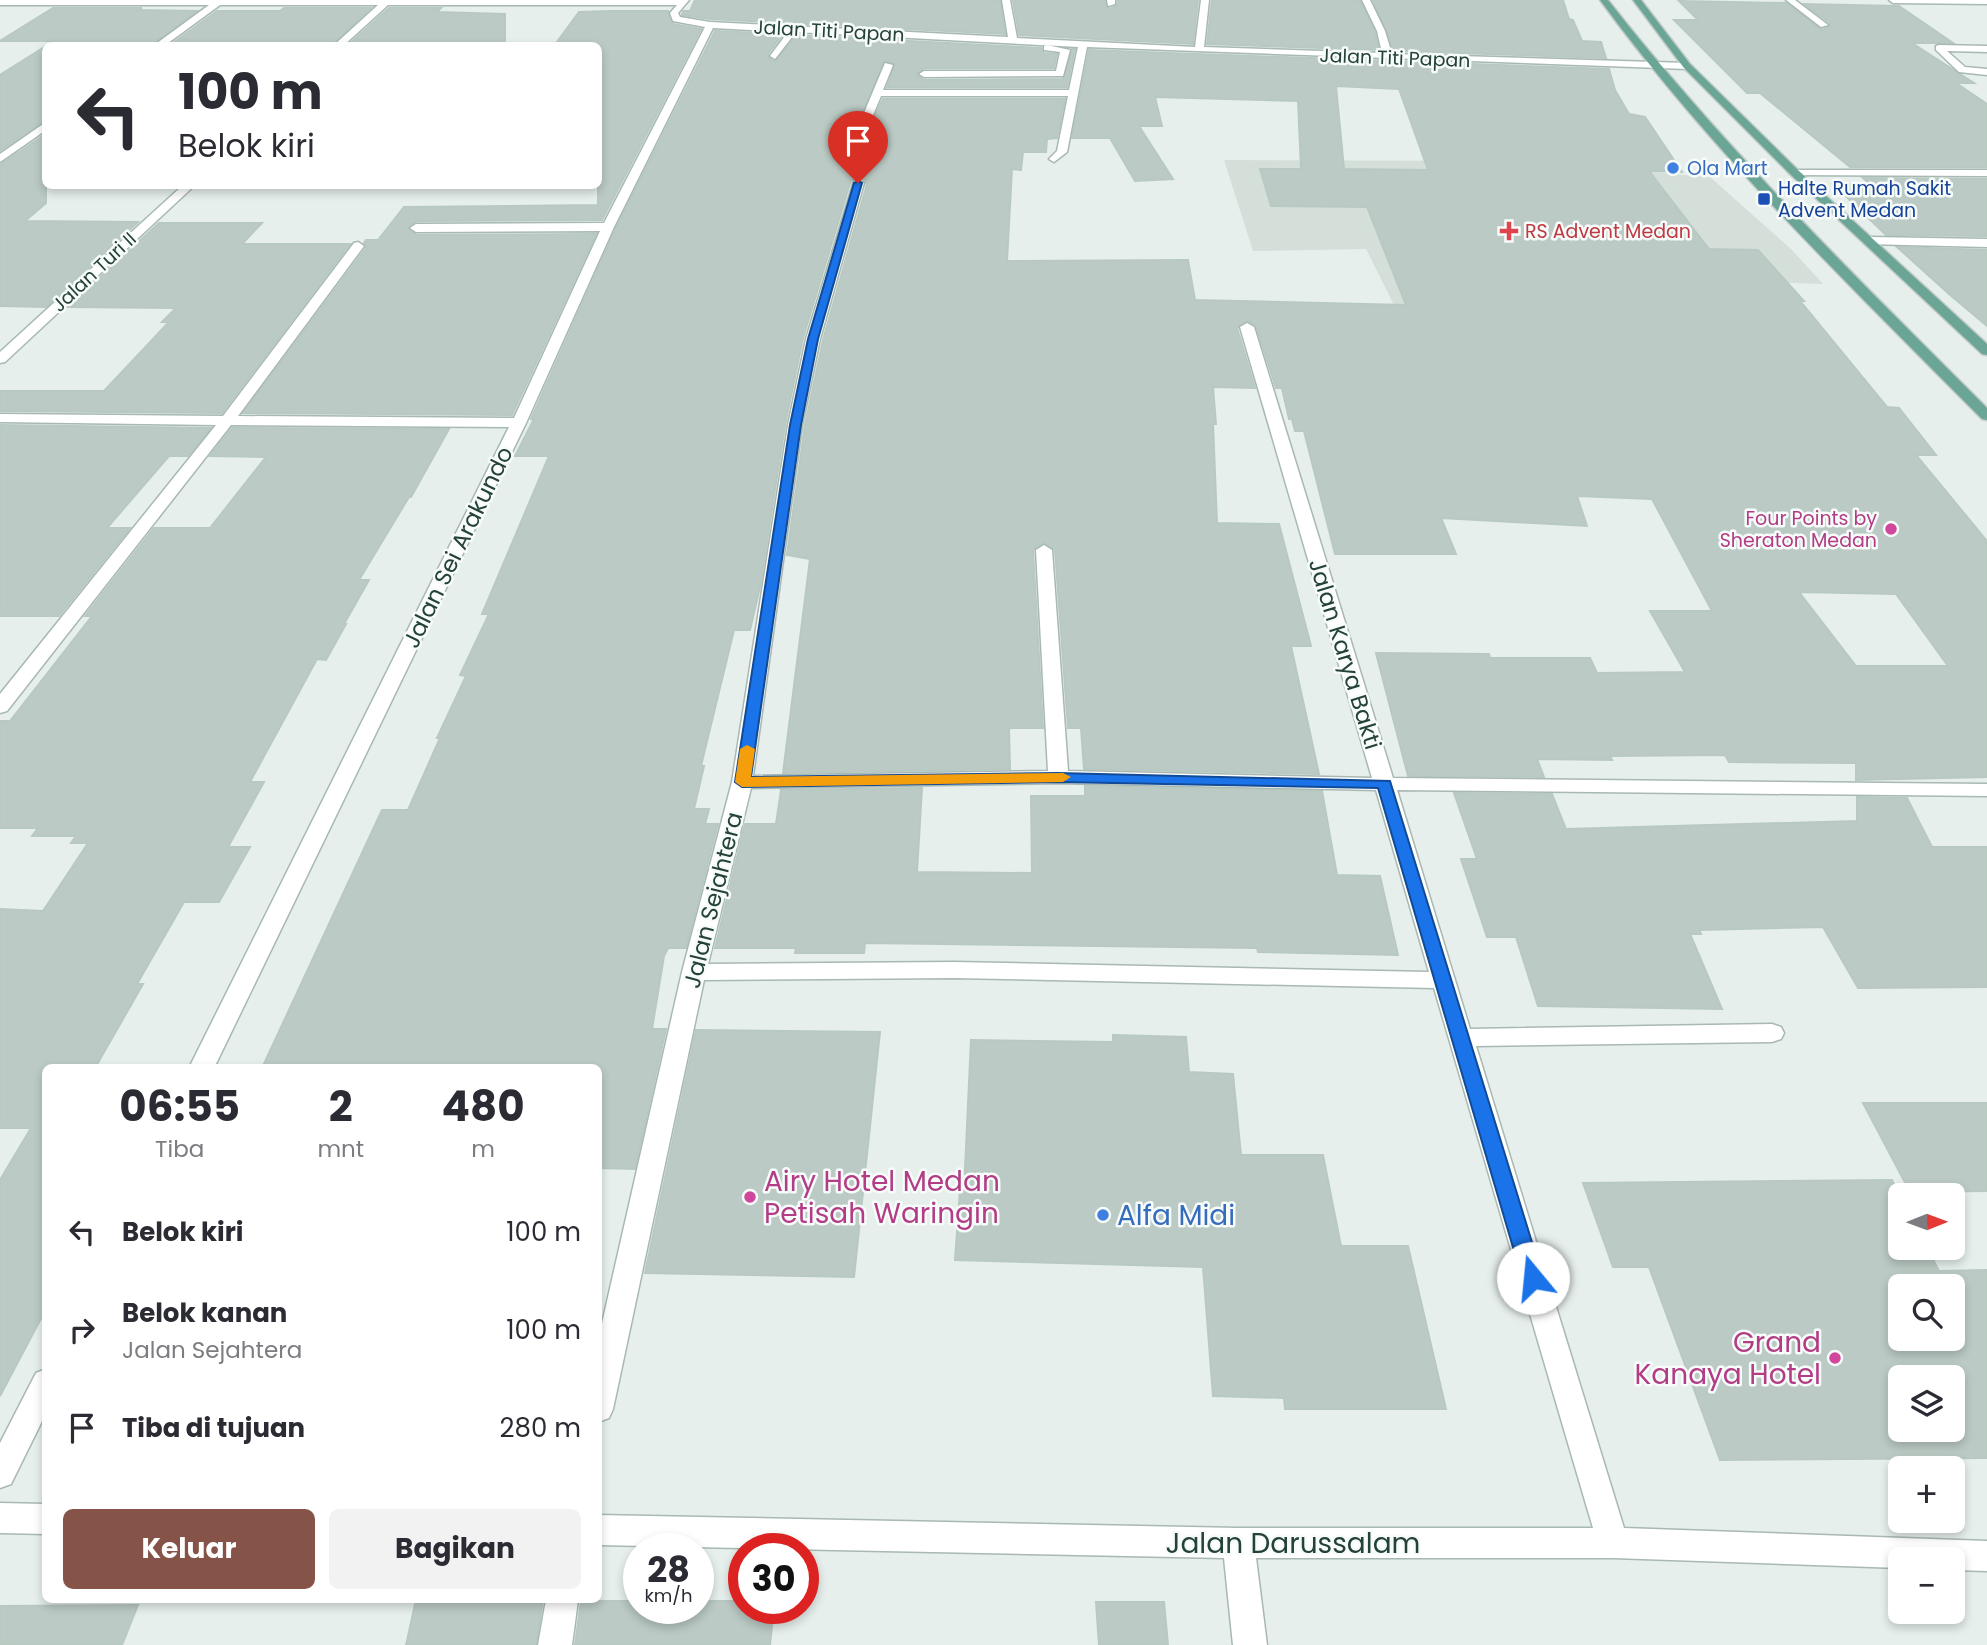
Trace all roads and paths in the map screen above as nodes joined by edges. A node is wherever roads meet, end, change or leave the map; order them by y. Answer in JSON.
{"nodes":[{"id":1,"x":221,"y":0,"type":"edge"},
{"id":2,"x":1006,"y":0,"type":"edge"},
{"id":3,"x":1205,"y":0,"type":"edge"},
{"id":4,"x":1366,"y":0,"type":"edge"},
{"id":5,"x":1604,"y":0,"type":"edge"},
{"id":6,"x":1637,"y":0,"type":"edge"},
{"id":7,"x":1790,"y":0,"type":"edge"},
{"id":8,"x":1893,"y":0,"type":"edge"},
{"id":9,"x":294,"y":1,"type":"edge"},
{"id":10,"x":387,"y":1,"type":"edge"},
{"id":11,"x":546,"y":1,"type":"edge"},
{"id":12,"x":684,"y":1,"type":"edge"},
{"id":13,"x":1987,"y":1,"type":"edge"},
{"id":14,"x":0,"y":2,"type":"edge"},
{"id":15,"x":710,"y":25,"type":"junction"},
{"id":16,"x":1824,"y":25,"type":"dead end"},
{"id":17,"x":794,"y":29,"type":"junction"},
{"id":18,"x":163,"y":42,"type":"edge"},
{"id":19,"x":341,"y":42,"type":"edge"},
{"id":20,"x":918,"y":42,"type":"dead end"},
{"id":21,"x":1005,"y":42,"type":"junction"},
{"id":22,"x":1083,"y":44,"type":"junction"},
{"id":23,"x":1987,"y":48,"type":"edge"},
{"id":24,"x":1199,"y":50,"type":"junction"},
{"id":25,"x":775,"y":56,"type":"dead end"},
{"id":26,"x":1388,"y":57,"type":"junction"},
{"id":27,"x":888,"y":65,"type":"dead end"},
{"id":28,"x":1653,"y":66,"type":"junction"},
{"id":29,"x":1687,"y":66,"type":"junction"},
{"id":30,"x":1987,"y":72,"type":"edge"},
{"id":31,"x":924,"y":74,"type":"dead end"},
{"id":32,"x":879,"y":93,"type":"junction"},
{"id":33,"x":1073,"y":93,"type":"junction"},
{"id":34,"x":869,"y":113,"type":"dead end"},
{"id":35,"x":42,"y":128,"type":"edge"},
{"id":36,"x":0,"y":159,"type":"edge"},
{"id":37,"x":1054,"y":159,"type":"dead end"},
{"id":38,"x":1795,"y":173,"type":"junction"},
{"id":39,"x":1987,"y":173,"type":"edge"},
{"id":40,"x":1890,"y":181,"type":"dead end"},
{"id":41,"x":1806,"y":182,"type":"junction"},
{"id":42,"x":858,"y":183,"type":"dead end"},
{"id":43,"x":185,"y":189,"type":"edge"},
{"id":44,"x":608,"y":227,"type":"junction"},
{"id":45,"x":416,"y":228,"type":"dead end"},
{"id":46,"x":1870,"y":241,"type":"junction"},
{"id":47,"x":1987,"y":243,"type":"edge"},
{"id":48,"x":358,"y":246,"type":"dead end"},
{"id":49,"x":1247,"y":327,"type":"dead end"},
{"id":50,"x":1987,"y":351,"type":"edge"},
{"id":51,"x":0,"y":359,"type":"edge"},
{"id":52,"x":1987,"y":416,"type":"edge"},
{"id":53,"x":0,"y":418,"type":"edge"},
{"id":54,"x":228,"y":419,"type":"junction"},
{"id":55,"x":519,"y":423,"type":"junction"},
{"id":56,"x":1044,"y":550,"type":"dead end"},
{"id":57,"x":0,"y":707,"type":"edge"},
{"id":58,"x":1058,"y":777,"type":"junction"},
{"id":59,"x":742,"y":782,"type":"junction"},
{"id":60,"x":1384,"y":784,"type":"junction"},
{"id":61,"x":1987,"y":790,"type":"edge"},
{"id":62,"x":694,"y":972,"type":"junction"},
{"id":63,"x":1443,"y":980,"type":"junction"},
{"id":64,"x":1772,"y":1033,"type":"dead end"},
{"id":65,"x":1460,"y":1038,"type":"junction"},
{"id":66,"x":203,"y":1064,"type":"edge"},
{"id":67,"x":42,"y":1390,"type":"edge"},
{"id":68,"x":602,"y":1391,"type":"edge"},
{"id":69,"x":0,"y":1474,"type":"edge"},
{"id":70,"x":0,"y":1518,"type":"edge"},
{"id":71,"x":42,"y":1519,"type":"edge"},
{"id":72,"x":602,"y":1530,"type":"edge"},
{"id":73,"x":1238,"y":1543,"type":"junction"},
{"id":74,"x":1613,"y":1544,"type":"junction"},
{"id":75,"x":1987,"y":1556,"type":"edge"},
{"id":76,"x":562,"y":1603,"type":"edge"},
{"id":77,"x":555,"y":1645,"type":"edge"},
{"id":78,"x":1250,"y":1645,"type":"edge"}],
"edges":[{"from":1,"to":9,"type":"street","name":"Jalan Titi Papan"},
{"from":1,"to":14,"type":"street","name":"Jalan Titi Papan"},
{"from":1,"to":18,"type":"street"},
{"from":2,"to":21,"type":"street"},
{"from":3,"to":24,"type":"street"},
{"from":4,"to":26,"type":"street"},
{"from":5,"to":28,"type":"main road"},
{"from":6,"to":29,"type":"main road"},
{"from":7,"to":16,"type":"street"},
{"from":8,"to":13,"type":"street"},
{"from":9,"to":10,"type":"street","name":"Jalan Titi Papan"},
{"from":10,"to":11,"type":"street","name":"Jalan Titi Papan"},
{"from":10,"to":19,"type":"street"},
{"from":11,"to":12,"type":"street","name":"Jalan Titi Papan"},
{"from":12,"to":15,"type":"street","name":"Jalan Titi Papan"},
{"from":15,"to":17,"type":"street","name":"Jalan Titi Papan"},
{"from":15,"to":44,"type":"street","name":"Jalan Sei Arakundo"},
{"from":17,"to":21,"type":"street","name":"Jalan Titi Papan"},
{"from":17,"to":25,"type":"street"},
{"from":20,"to":21,"type":"street"},
{"from":21,"to":22,"type":"street","name":"Jalan Titi Papan"},
{"from":21,"to":31,"type":"street"},
{"from":22,"to":24,"type":"street","name":"Jalan Titi Papan"},
{"from":22,"to":33,"type":"street"},
{"from":23,"to":30,"type":"street"},
{"from":24,"to":26,"type":"street","name":"Jalan Titi Papan"},
{"from":26,"to":28,"type":"street","name":"Jalan Titi Papan"},
{"from":27,"to":32,"type":"street"},
{"from":28,"to":29,"type":"street","name":"Jalan Titi Papan"},
{"from":28,"to":52,"type":"main road"},
{"from":29,"to":38,"type":"main road"},
{"from":32,"to":33,"type":"street"},
{"from":32,"to":34,"type":"street"},
{"from":33,"to":37,"type":"street"},
{"from":35,"to":36,"type":"street"},
{"from":38,"to":39,"type":"street"},
{"from":38,"to":41,"type":"main road"},
{"from":40,"to":41,"type":"street"},
{"from":41,"to":46,"type":"main road"},
{"from":42,"to":59,"type":"street","name":"Jalan Sejahtera"},
{"from":43,"to":51,"type":"street","name":"Jalan Turi II"},
{"from":44,"to":45,"type":"street"},
{"from":44,"to":55,"type":"street","name":"Jalan Sei Arakundo"},
{"from":46,"to":47,"type":"street"},
{"from":46,"to":50,"type":"main road"},
{"from":48,"to":54,"type":"street"},
{"from":49,"to":60,"type":"street","name":"Jalan Karya Bakti"},
{"from":53,"to":54,"type":"street"},
{"from":54,"to":55,"type":"street"},
{"from":54,"to":57,"type":"street"},
{"from":55,"to":66,"type":"street","name":"Jalan Sei Arakundo"},
{"from":56,"to":58,"type":"street"},
{"from":58,"to":59,"type":"street"},
{"from":58,"to":60,"type":"street"},
{"from":59,"to":62,"type":"street","name":"Jalan Sejahtera"},
{"from":60,"to":61,"type":"street"},
{"from":60,"to":63,"type":"street","name":"Jalan Karya Bakti"},
{"from":62,"to":63,"type":"street"},
{"from":62,"to":68,"type":"street","name":"Jalan Sejahtera"},
{"from":63,"to":65,"type":"street","name":"Jalan Karya Bakti"},
{"from":64,"to":65,"type":"street"},
{"from":65,"to":74,"type":"street","name":"Jalan Karya Bakti"},
{"from":67,"to":69,"type":"street"},
{"from":70,"to":71,"type":"street"},
{"from":72,"to":73,"type":"street","name":"Jalan Darussalam"},
{"from":73,"to":74,"type":"street","name":"Jalan Darussalam"},
{"from":73,"to":78,"type":"street"},
{"from":74,"to":75,"type":"street","name":"Jalan Darussalam"},
{"from":76,"to":77,"type":"street"}]}
